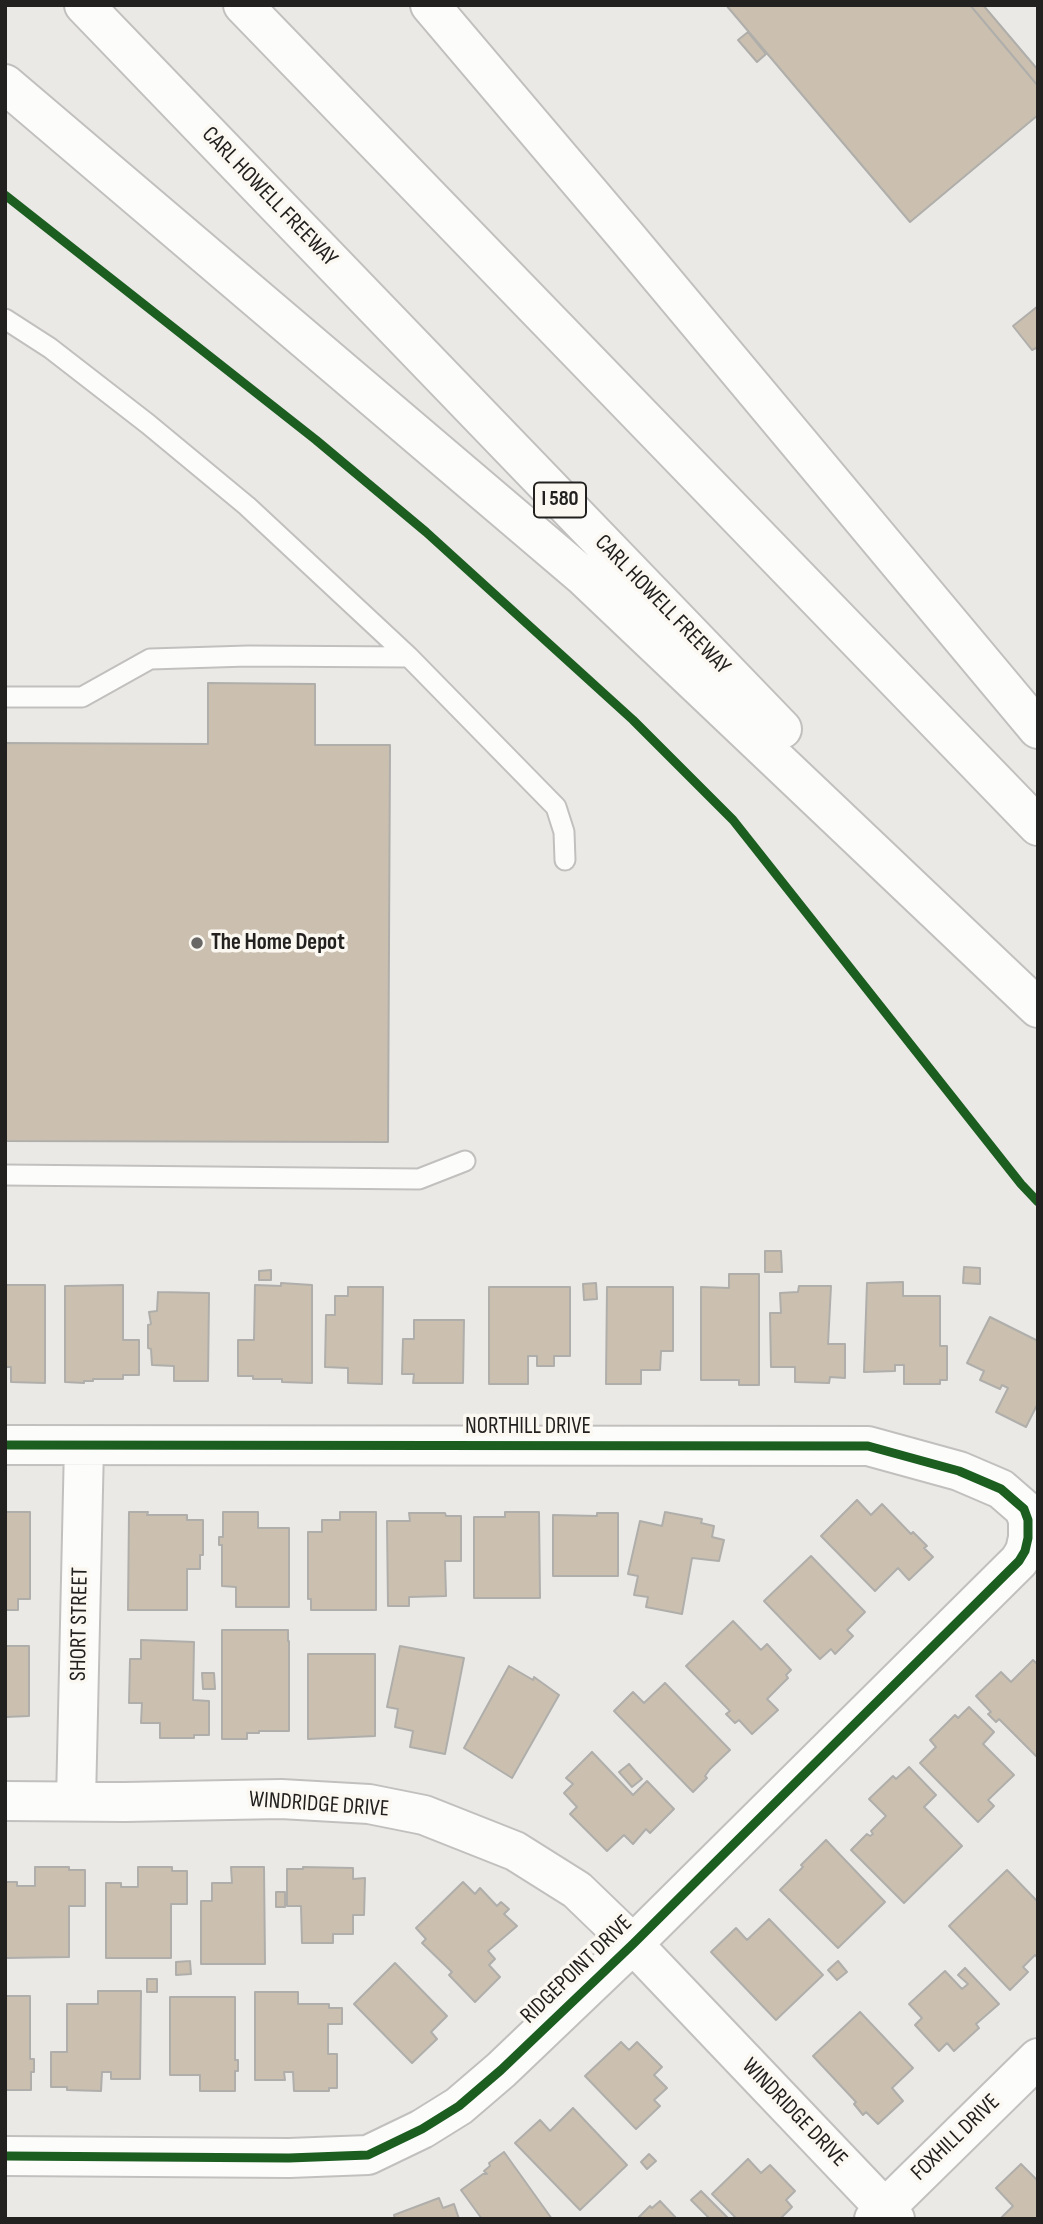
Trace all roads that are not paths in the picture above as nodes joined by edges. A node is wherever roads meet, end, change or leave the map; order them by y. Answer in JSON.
{"nodes":[{"id":1,"x":83,"y":5,"type":"edge"},
{"id":2,"x":243,"y":5,"type":"edge"},
{"id":3,"x":430,"y":5,"type":"edge"},
{"id":4,"x":5,"y":84,"type":"edge"},
{"id":5,"x":5,"y":319,"type":"edge"},
{"id":6,"x":409,"y":657,"type":"junction"},
{"id":7,"x":5,"y":697,"type":"edge"},
{"id":8,"x":1038,"y":729,"type":"edge"},
{"id":9,"x":1038,"y":826,"type":"edge"},
{"id":10,"x":565,"y":860,"type":"dead end"},
{"id":11,"x":1038,"y":993,"type":"edge"},
{"id":12,"x":1038,"y":1008,"type":"edge"},
{"id":13,"x":465,"y":1161,"type":"dead end"},
{"id":14,"x":5,"y":1175,"type":"edge"},
{"id":15,"x":5,"y":1445,"type":"edge"},
{"id":16,"x":84,"y":1446,"type":"junction"},
{"id":17,"x":1028,"y":1520,"type":"joint"},
{"id":18,"x":5,"y":1801,"type":"edge"},
{"id":19,"x":76,"y":1801,"type":"junction"},
{"id":20,"x":633,"y":1944,"type":"junction"},
{"id":21,"x":1038,"y":2058,"type":"edge"},
{"id":22,"x":5,"y":2156,"type":"edge"},
{"id":23,"x":885,"y":2216,"type":"edge"}],
"edges":[{"from":1,"to":11,"type":"main road","name":"CARL HOWELL FREEWAY","number":"I 580"},
{"from":2,"to":9,"type":"main road"},
{"from":3,"to":8,"type":"main road"},
{"from":4,"to":12,"type":"main road"},
{"from":5,"to":6,"type":"lane"},
{"from":6,"to":7,"type":"lane"},
{"from":6,"to":10,"type":"lane"},
{"from":13,"to":14,"type":"lane"},
{"from":15,"to":16,"type":"main road","name":"NORTHILL DRIVE"},
{"from":16,"to":17,"type":"main road","name":"NORTHILL DRIVE"},
{"from":16,"to":19,"type":"main road","name":"SHORT STREET"},
{"from":17,"to":20,"type":"main road","name":"RIDGEPOINT DRIVE"},
{"from":18,"to":19,"type":"main road","name":"WINDRIDGE DRIVE"},
{"from":19,"to":20,"type":"main road","name":"WINDRIDGE DRIVE"},
{"from":20,"to":22,"type":"main road","name":"RIDGEPOINT DRIVE"},
{"from":20,"to":23,"type":"main road","name":"WINDRIDGE DRIVE"},
{"from":21,"to":23,"type":"main road","name":"FOXHILL DRIVE"}]}
